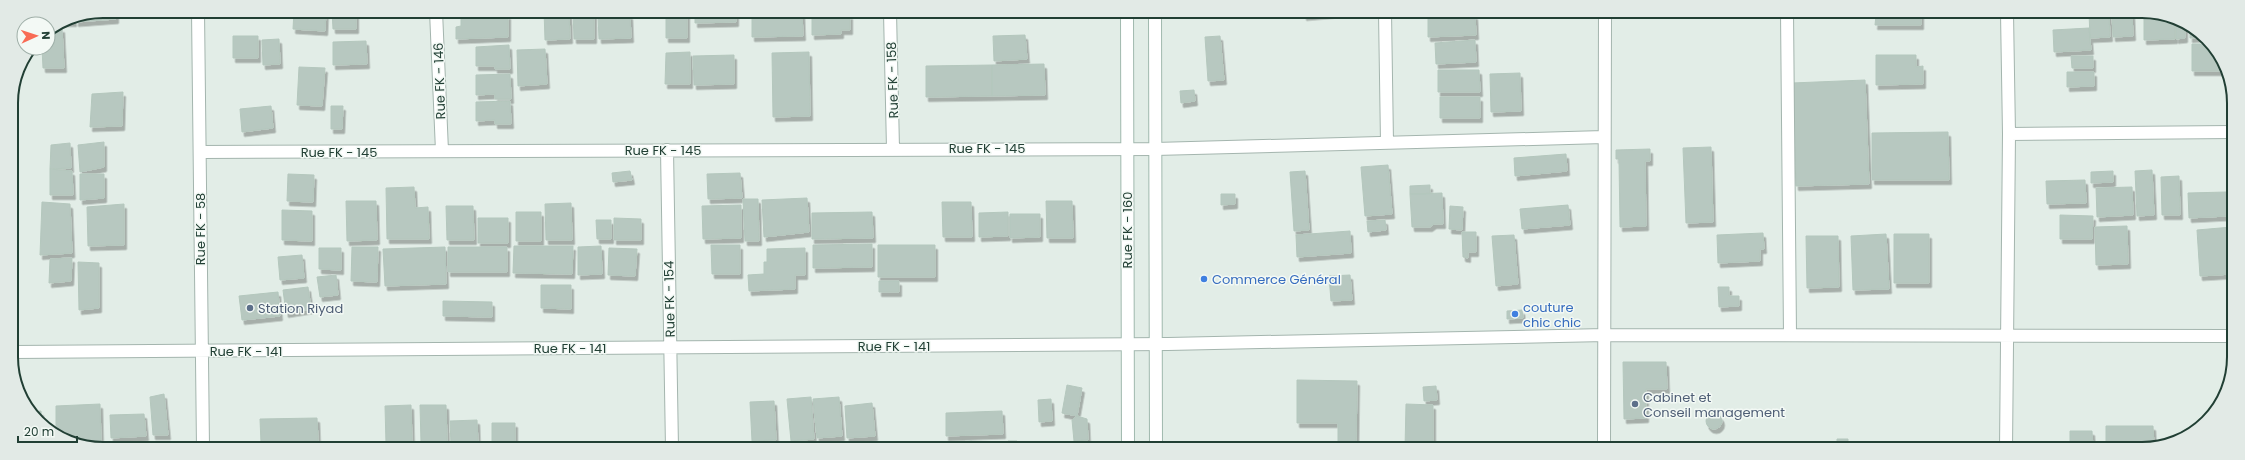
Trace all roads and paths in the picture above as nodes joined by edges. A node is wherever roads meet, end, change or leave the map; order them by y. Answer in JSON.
{"nodes":[{"id":1,"x":198,"y":18,"type":"edge"},
{"id":2,"x":436,"y":18,"type":"edge"},
{"id":3,"x":890,"y":18,"type":"edge"},
{"id":4,"x":1127,"y":18,"type":"edge"},
{"id":5,"x":1155,"y":18,"type":"edge"},
{"id":6,"x":1385,"y":18,"type":"edge"},
{"id":7,"x":1605,"y":18,"type":"edge"},
{"id":8,"x":1787,"y":18,"type":"edge"},
{"id":9,"x":2007,"y":18,"type":"edge"},
{"id":10,"x":2227,"y":132,"type":"edge"},
{"id":11,"x":2009,"y":134,"type":"junction"},
{"id":12,"x":1604,"y":137,"type":"junction"},
{"id":13,"x":1387,"y":143,"type":"junction"},
{"id":14,"x":1127,"y":148,"type":"junction"},
{"id":15,"x":893,"y":149,"type":"junction"},
{"id":16,"x":1155,"y":149,"type":"junction"},
{"id":17,"x":667,"y":150,"type":"junction"},
{"id":18,"x":442,"y":151,"type":"junction"},
{"id":19,"x":200,"y":152,"type":"junction"},
{"id":20,"x":1605,"y":335,"type":"junction"},
{"id":21,"x":1790,"y":335,"type":"junction"},
{"id":22,"x":2007,"y":335,"type":"junction"},
{"id":23,"x":2227,"y":336,"type":"edge"},
{"id":24,"x":1156,"y":343,"type":"junction"},
{"id":25,"x":1128,"y":344,"type":"junction"},
{"id":26,"x":670,"y":348,"type":"junction"},
{"id":27,"x":201,"y":351,"type":"junction"},
{"id":28,"x":18,"y":352,"type":"edge"},
{"id":29,"x":202,"y":442,"type":"edge"},
{"id":30,"x":672,"y":442,"type":"edge"},
{"id":31,"x":1128,"y":442,"type":"edge"},
{"id":32,"x":1156,"y":442,"type":"edge"},
{"id":33,"x":1604,"y":442,"type":"edge"},
{"id":34,"x":2006,"y":442,"type":"edge"}],
"edges":[{"from":1,"to":19,"type":"street","name":"Rue FK - 58"},
{"from":2,"to":18,"type":"street","name":"Rue FK - 146"},
{"from":3,"to":15,"type":"street","name":"Rue FK - 158"},
{"from":4,"to":14,"type":"street","name":"Rue FK - 160"},
{"from":5,"to":16,"type":"street"},
{"from":6,"to":13,"type":"street"},
{"from":7,"to":12,"type":"street"},
{"from":8,"to":21,"type":"street"},
{"from":9,"to":11,"type":"street"},
{"from":10,"to":11,"type":"street"},
{"from":11,"to":22,"type":"street"},
{"from":12,"to":13,"type":"street","name":"Rue FK - 145"},
{"from":12,"to":20,"type":"street"},
{"from":13,"to":16,"type":"street","name":"Rue FK - 145"},
{"from":14,"to":15,"type":"street","name":"Rue FK - 145"},
{"from":14,"to":16,"type":"street","name":"Rue FK - 145"},
{"from":14,"to":25,"type":"street","name":"Rue FK - 160"},
{"from":15,"to":17,"type":"street","name":"Rue FK - 145"},
{"from":16,"to":24,"type":"street"},
{"from":17,"to":18,"type":"street","name":"Rue FK - 145"},
{"from":17,"to":26,"type":"street","name":"Rue FK - 154"},
{"from":18,"to":19,"type":"street","name":"Rue FK - 145"},
{"from":19,"to":27,"type":"street","name":"Rue FK - 58"},
{"from":20,"to":21,"type":"street","name":"Rue FK - 141"},
{"from":20,"to":24,"type":"street","name":"Rue FK - 141"},
{"from":20,"to":33,"type":"street"},
{"from":21,"to":22,"type":"street","name":"Rue FK - 141"},
{"from":22,"to":23,"type":"street","name":"Rue FK - 141"},
{"from":22,"to":34,"type":"street"},
{"from":24,"to":25,"type":"street","name":"Rue FK - 141"},
{"from":24,"to":32,"type":"street"},
{"from":25,"to":26,"type":"street","name":"Rue FK - 141"},
{"from":25,"to":31,"type":"street","name":"Rue FK - 160"},
{"from":26,"to":27,"type":"street","name":"Rue FK - 141"},
{"from":26,"to":30,"type":"street","name":"Rue FK - 154"},
{"from":27,"to":28,"type":"street","name":"Rue FK - 141"},
{"from":27,"to":29,"type":"street","name":"Rue FK - 58"}]}
